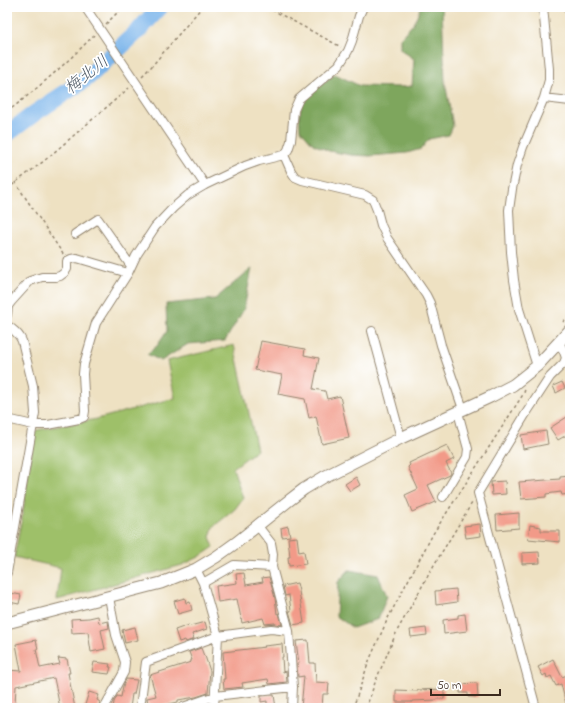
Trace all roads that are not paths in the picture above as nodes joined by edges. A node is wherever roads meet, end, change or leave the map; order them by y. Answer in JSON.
{"nodes":[{"id":1,"x":85,"y":7,"type":"edge"},
{"id":2,"x":363,"y":7,"type":"edge"},
{"id":3,"x":543,"y":7,"type":"edge"},
{"id":4,"x":567,"y":7,"type":"edge"},
{"id":5,"x":570,"y":9,"type":"edge"},
{"id":6,"x":544,"y":98,"type":"junction"},
{"id":7,"x":570,"y":101,"type":"edge"},
{"id":8,"x":284,"y":155,"type":"junction"},
{"id":9,"x":205,"y":185,"type":"junction"},
{"id":10,"x":75,"y":234,"type":"dead end"},
{"id":11,"x":130,"y":270,"type":"junction"},
{"id":12,"x":7,"y":315,"type":"edge"},
{"id":13,"x":7,"y":325,"type":"edge"},
{"id":14,"x":570,"y":330,"type":"edge"},
{"id":15,"x":372,"y":331,"type":"dead end"},
{"id":16,"x":559,"y":342,"type":"junction"},
{"id":17,"x":537,"y":366,"type":"junction"},
{"id":18,"x":461,"y":411,"type":"junction"},
{"id":19,"x":7,"y":419,"type":"edge"},
{"id":20,"x":33,"y":425,"type":"junction"},
{"id":21,"x":401,"y":438,"type":"junction"},
{"id":22,"x":443,"y":496,"type":"dead end"},
{"id":23,"x":257,"y":525,"type":"junction"},
{"id":24,"x":272,"y":567,"type":"junction"},
{"id":25,"x":196,"y":569,"type":"junction"},
{"id":26,"x":7,"y":573,"type":"edge"},
{"id":27,"x":203,"y":583,"type":"junction"},
{"id":28,"x":109,"y":597,"type":"junction"},
{"id":29,"x":7,"y":622,"type":"edge"},
{"id":30,"x":289,"y":631,"type":"junction"},
{"id":31,"x":218,"y":636,"type":"junction"},
{"id":32,"x":293,"y":687,"type":"junction"},
{"id":33,"x":215,"y":696,"type":"junction"},
{"id":34,"x":104,"y":708,"type":"edge"},
{"id":35,"x":140,"y":708,"type":"edge"},
{"id":36,"x":180,"y":708,"type":"edge"},
{"id":37,"x":214,"y":708,"type":"edge"},
{"id":38,"x":292,"y":708,"type":"edge"},
{"id":39,"x":536,"y":708,"type":"edge"}],
"edges":[{"from":1,"to":9,"type":"street"},
{"from":2,"to":8,"type":"street"},
{"from":3,"to":6,"type":"street"},
{"from":4,"to":5,"type":"street"},
{"from":6,"to":7,"type":"street"},
{"from":6,"to":17,"type":"street"},
{"from":8,"to":9,"type":"street"},
{"from":8,"to":18,"type":"street"},
{"from":9,"to":11,"type":"street"},
{"from":10,"to":11,"type":"street"},
{"from":11,"to":12,"type":"street"},
{"from":11,"to":20,"type":"street"},
{"from":13,"to":20,"type":"street"},
{"from":14,"to":16,"type":"street"},
{"from":15,"to":21,"type":"street"},
{"from":16,"to":17,"type":"street"},
{"from":16,"to":39,"type":"street"},
{"from":17,"to":18,"type":"street"},
{"from":18,"to":21,"type":"street"},
{"from":18,"to":22,"type":"street"},
{"from":19,"to":20,"type":"street"},
{"from":20,"to":26,"type":"street"},
{"from":21,"to":23,"type":"street"},
{"from":23,"to":24,"type":"street"},
{"from":23,"to":25,"type":"street"},
{"from":24,"to":27,"type":"street"},
{"from":24,"to":30,"type":"street"},
{"from":25,"to":27,"type":"street"},
{"from":25,"to":28,"type":"street"},
{"from":27,"to":31,"type":"street"},
{"from":28,"to":29,"type":"street"},
{"from":28,"to":34,"type":"street"},
{"from":30,"to":31,"type":"street"},
{"from":30,"to":32,"type":"street"},
{"from":31,"to":33,"type":"street"},
{"from":31,"to":35,"type":"street"},
{"from":32,"to":33,"type":"street"},
{"from":32,"to":38,"type":"street"},
{"from":33,"to":36,"type":"street"},
{"from":33,"to":37,"type":"street"}]}
